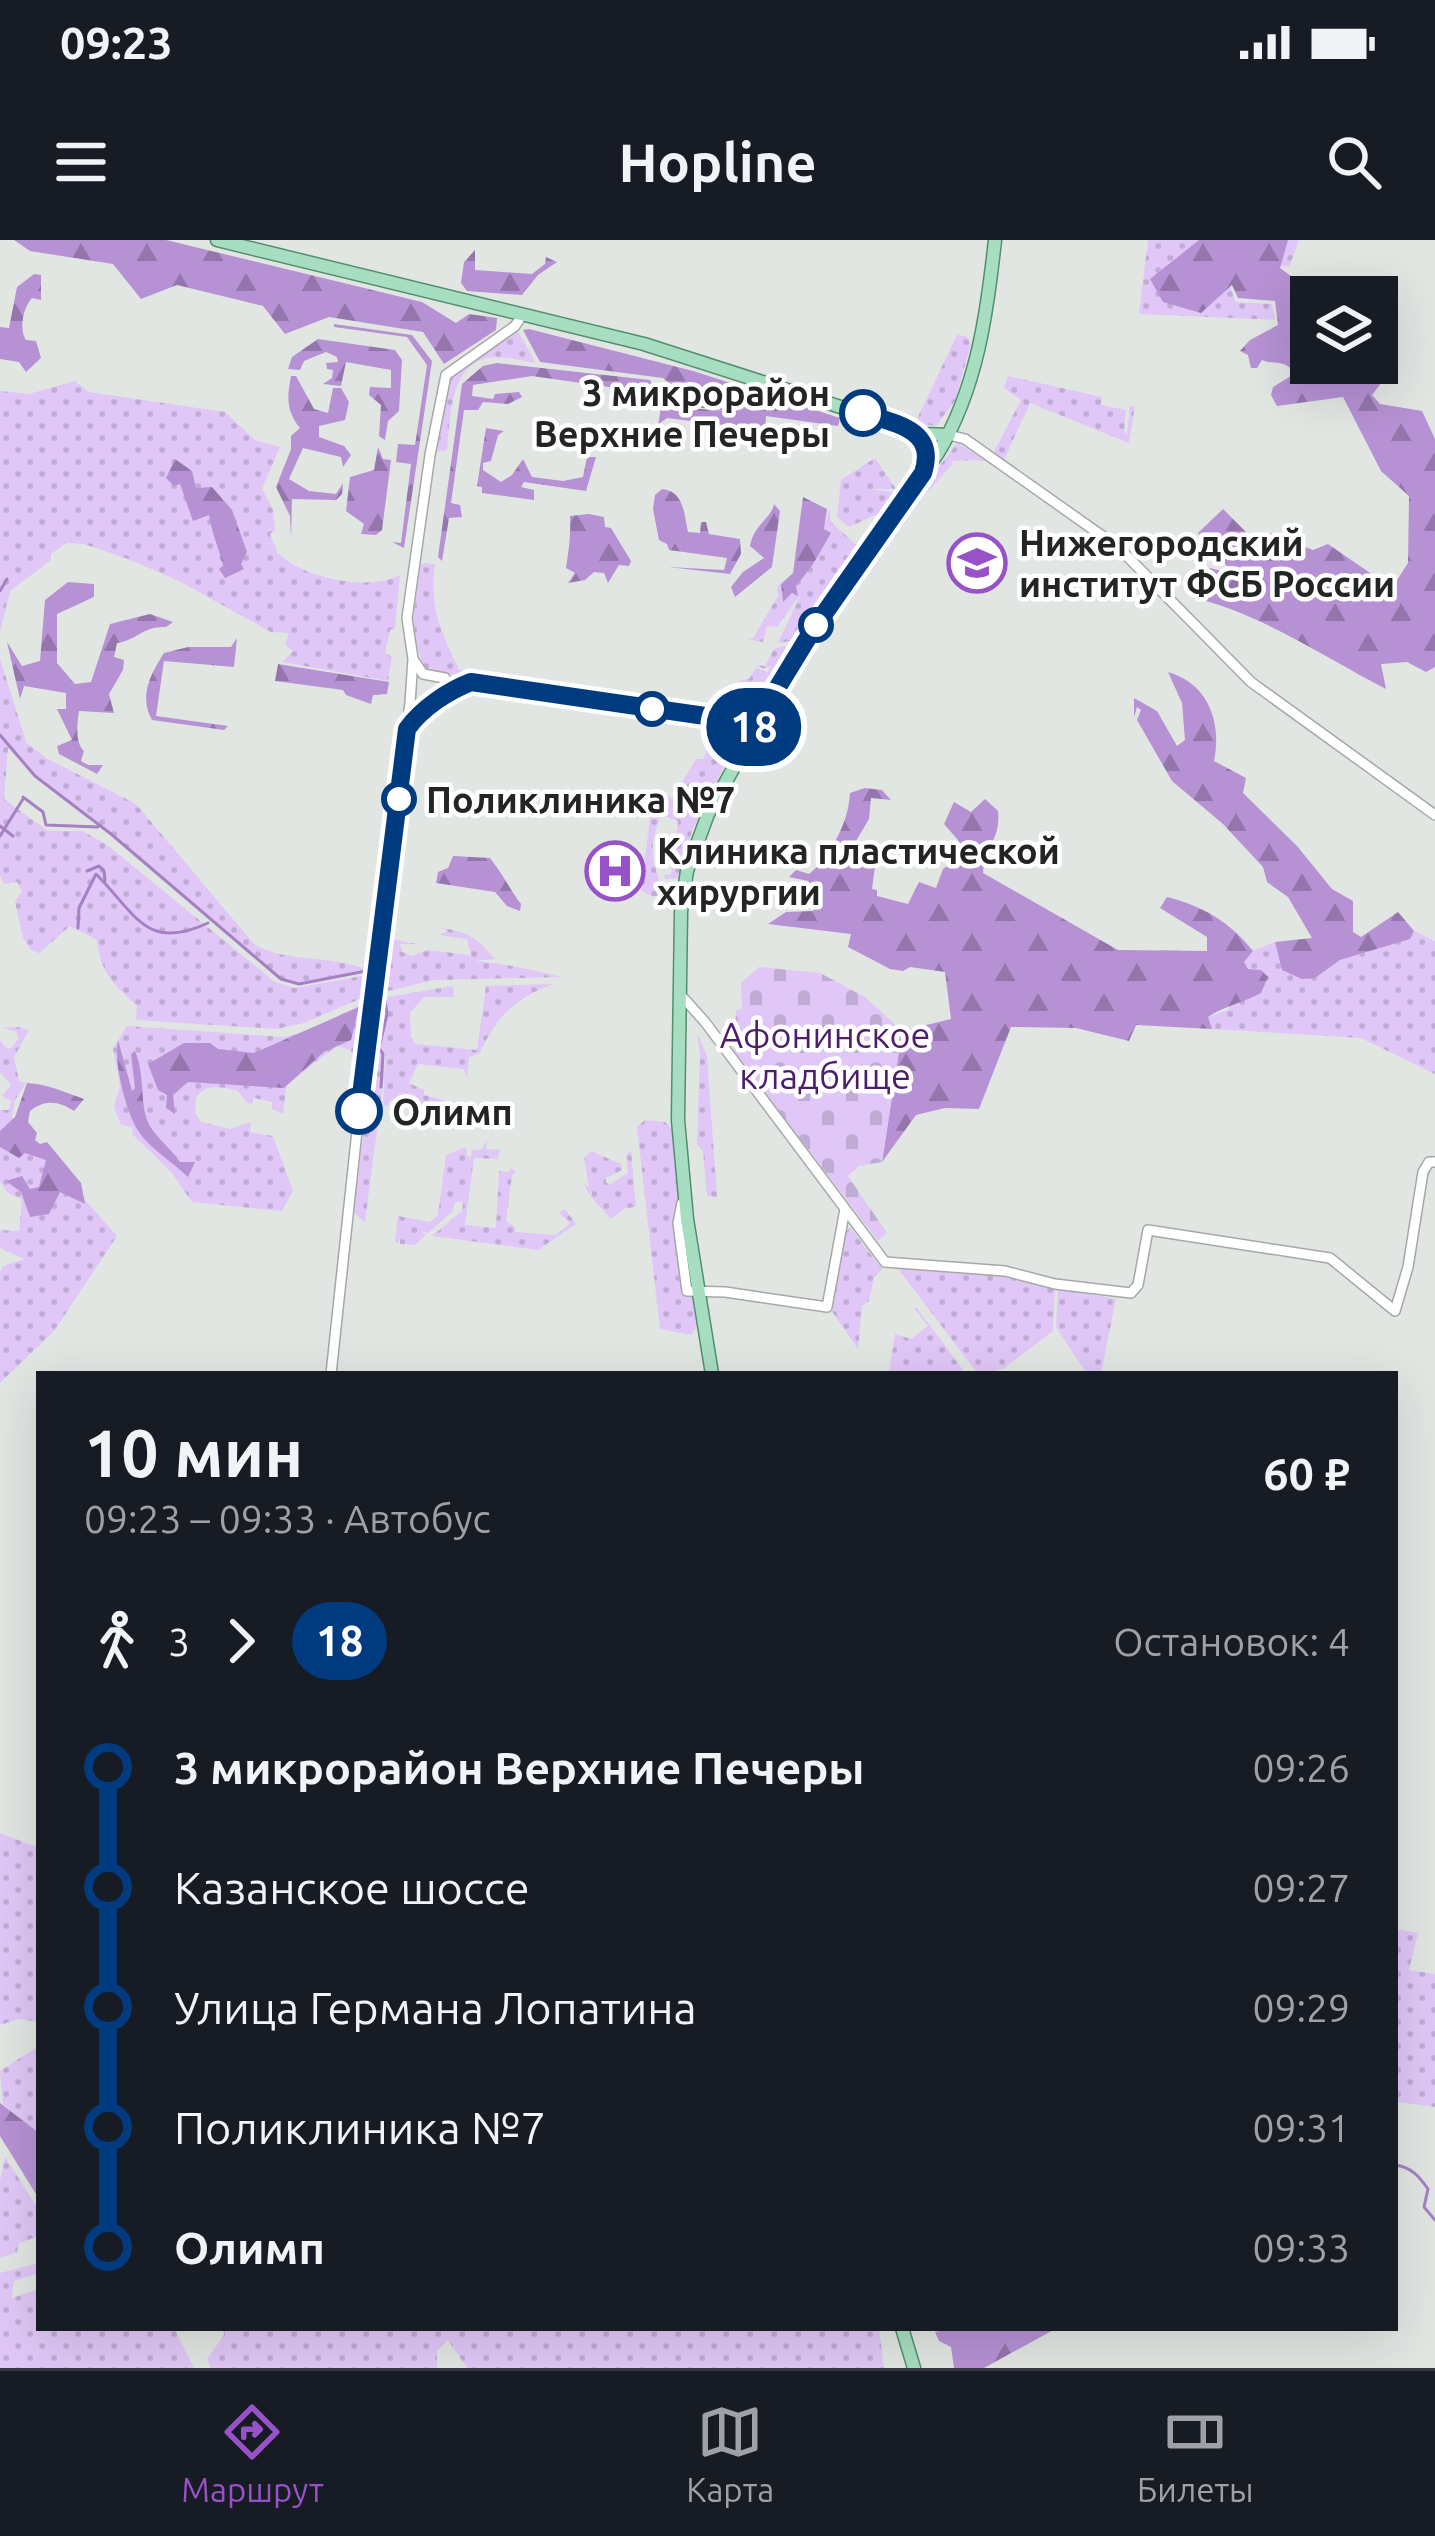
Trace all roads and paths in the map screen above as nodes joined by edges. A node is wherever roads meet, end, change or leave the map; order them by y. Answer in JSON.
{"nodes":[{"id":1,"x":217,"y":240,"type":"edge"},
{"id":2,"x":995,"y":240,"type":"edge"},
{"id":3,"x":501,"y":309,"type":"junction"},
{"id":4,"x":523,"y":314,"type":"junction"},
{"id":5,"x":503,"y":333,"type":"junction"},
{"id":6,"x":959,"y":413,"type":"junction"},
{"id":7,"x":906,"y":428,"type":"junction"},
{"id":8,"x":949,"y":435,"type":"junction"},
{"id":9,"x":923,"y":473,"type":"junction"},
{"id":10,"x":413,"y":659,"type":"junction"},
{"id":11,"x":423,"y":674,"type":"junction"},
{"id":12,"x":412,"y":688,"type":"junction"},
{"id":13,"x":431,"y":706,"type":"junction"},
{"id":14,"x":407,"y":729,"type":"junction"},
{"id":15,"x":1435,"y":814,"type":"edge"},
{"id":16,"x":680,"y":993,"type":"junction"},
{"id":17,"x":1432,"y":1162,"type":"edge"},
{"id":18,"x":845,"y":1209,"type":"junction"},
{"id":19,"x":856,"y":1223,"type":"junction"},
{"id":20,"x":842,"y":1228,"type":"junction"},
{"id":21,"x":698,"y":1293,"type":"junction"},
{"id":22,"x":331,"y":1371,"type":"edge"},
{"id":23,"x":711,"y":1371,"type":"edge"},
{"id":24,"x":903,"y":2331,"type":"edge"},
{"id":25,"x":914,"y":2368,"type":"edge"}],
"edges":[{"from":1,"to":3,"type":"main road"},
{"from":2,"to":6,"type":"main road"},
{"from":3,"to":4,"type":"main road"},
{"from":3,"to":5,"type":"street"},
{"from":4,"to":5,"type":"street"},
{"from":4,"to":7,"type":"main road"},
{"from":5,"to":10,"type":"street"},
{"from":6,"to":7,"type":"main road"},
{"from":6,"to":8,"type":"main road"},
{"from":7,"to":8,"type":"main road"},
{"from":7,"to":9,"type":"main road"},
{"from":8,"to":9,"type":"main road"},
{"from":8,"to":15,"type":"street"},
{"from":9,"to":16,"type":"main road"},
{"from":10,"to":11,"type":"street"},
{"from":10,"to":12,"type":"street"},
{"from":11,"to":12,"type":"street"},
{"from":11,"to":13,"type":"street"},
{"from":12,"to":13,"type":"street"},
{"from":12,"to":14,"type":"street"},
{"from":13,"to":14,"type":"street"},
{"from":14,"to":22,"type":"street"},
{"from":16,"to":18,"type":"street"},
{"from":16,"to":21,"type":"main road"},
{"from":17,"to":19,"type":"street"},
{"from":18,"to":19,"type":"street"},
{"from":18,"to":20,"type":"street"},
{"from":19,"to":20,"type":"street"},
{"from":20,"to":21,"type":"street"},
{"from":21,"to":23,"type":"main road"},
{"from":24,"to":25,"type":"main road"}]}
